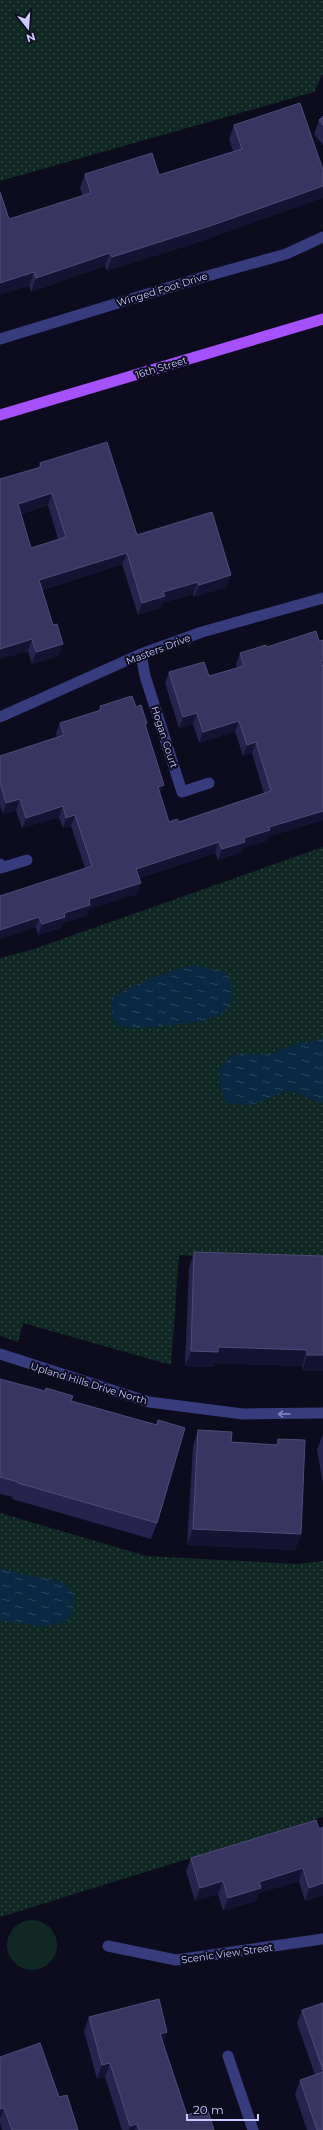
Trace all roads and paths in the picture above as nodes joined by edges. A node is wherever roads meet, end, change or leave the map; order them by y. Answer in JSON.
{"nodes":[{"id":1,"x":323,"y":237,"type":"edge"},
{"id":2,"x":323,"y":319,"type":"edge"},
{"id":3,"x":0,"y":339,"type":"edge"},
{"id":4,"x":0,"y":415,"type":"edge"},
{"id":5,"x":323,"y":598,"type":"edge"},
{"id":6,"x":141,"y":654,"type":"junction"},
{"id":7,"x":0,"y":717,"type":"edge"},
{"id":8,"x":209,"y":783,"type":"dead end"},
{"id":9,"x":27,"y":860,"type":"dead end"},
{"id":10,"x":0,"y":864,"type":"edge"},
{"id":11,"x":0,"y":1354,"type":"edge"},
{"id":12,"x":323,"y":1413,"type":"edge"},
{"id":13,"x":323,"y":1938,"type":"edge"},
{"id":14,"x":108,"y":1946,"type":"dead end"},
{"id":15,"x":228,"y":2056,"type":"dead end"},
{"id":16,"x":253,"y":2130,"type":"edge"}],
"edges":[{"from":1,"to":3,"type":"street","name":"Winged Foot Drive"},
{"from":2,"to":4,"type":"main road","name":"16th Street"},
{"from":5,"to":6,"type":"street","name":"Masters Drive"},
{"from":6,"to":7,"type":"street","name":"Masters Drive"},
{"from":6,"to":8,"type":"street","name":"Hogan Court"},
{"from":9,"to":10,"type":"street"},
{"from":12,"to":11,"type":"street","name":"Upland Hills Drive North","one_way":true},
{"from":13,"to":14,"type":"street","name":"Scenic View Street"},
{"from":15,"to":16,"type":"street"}]}
